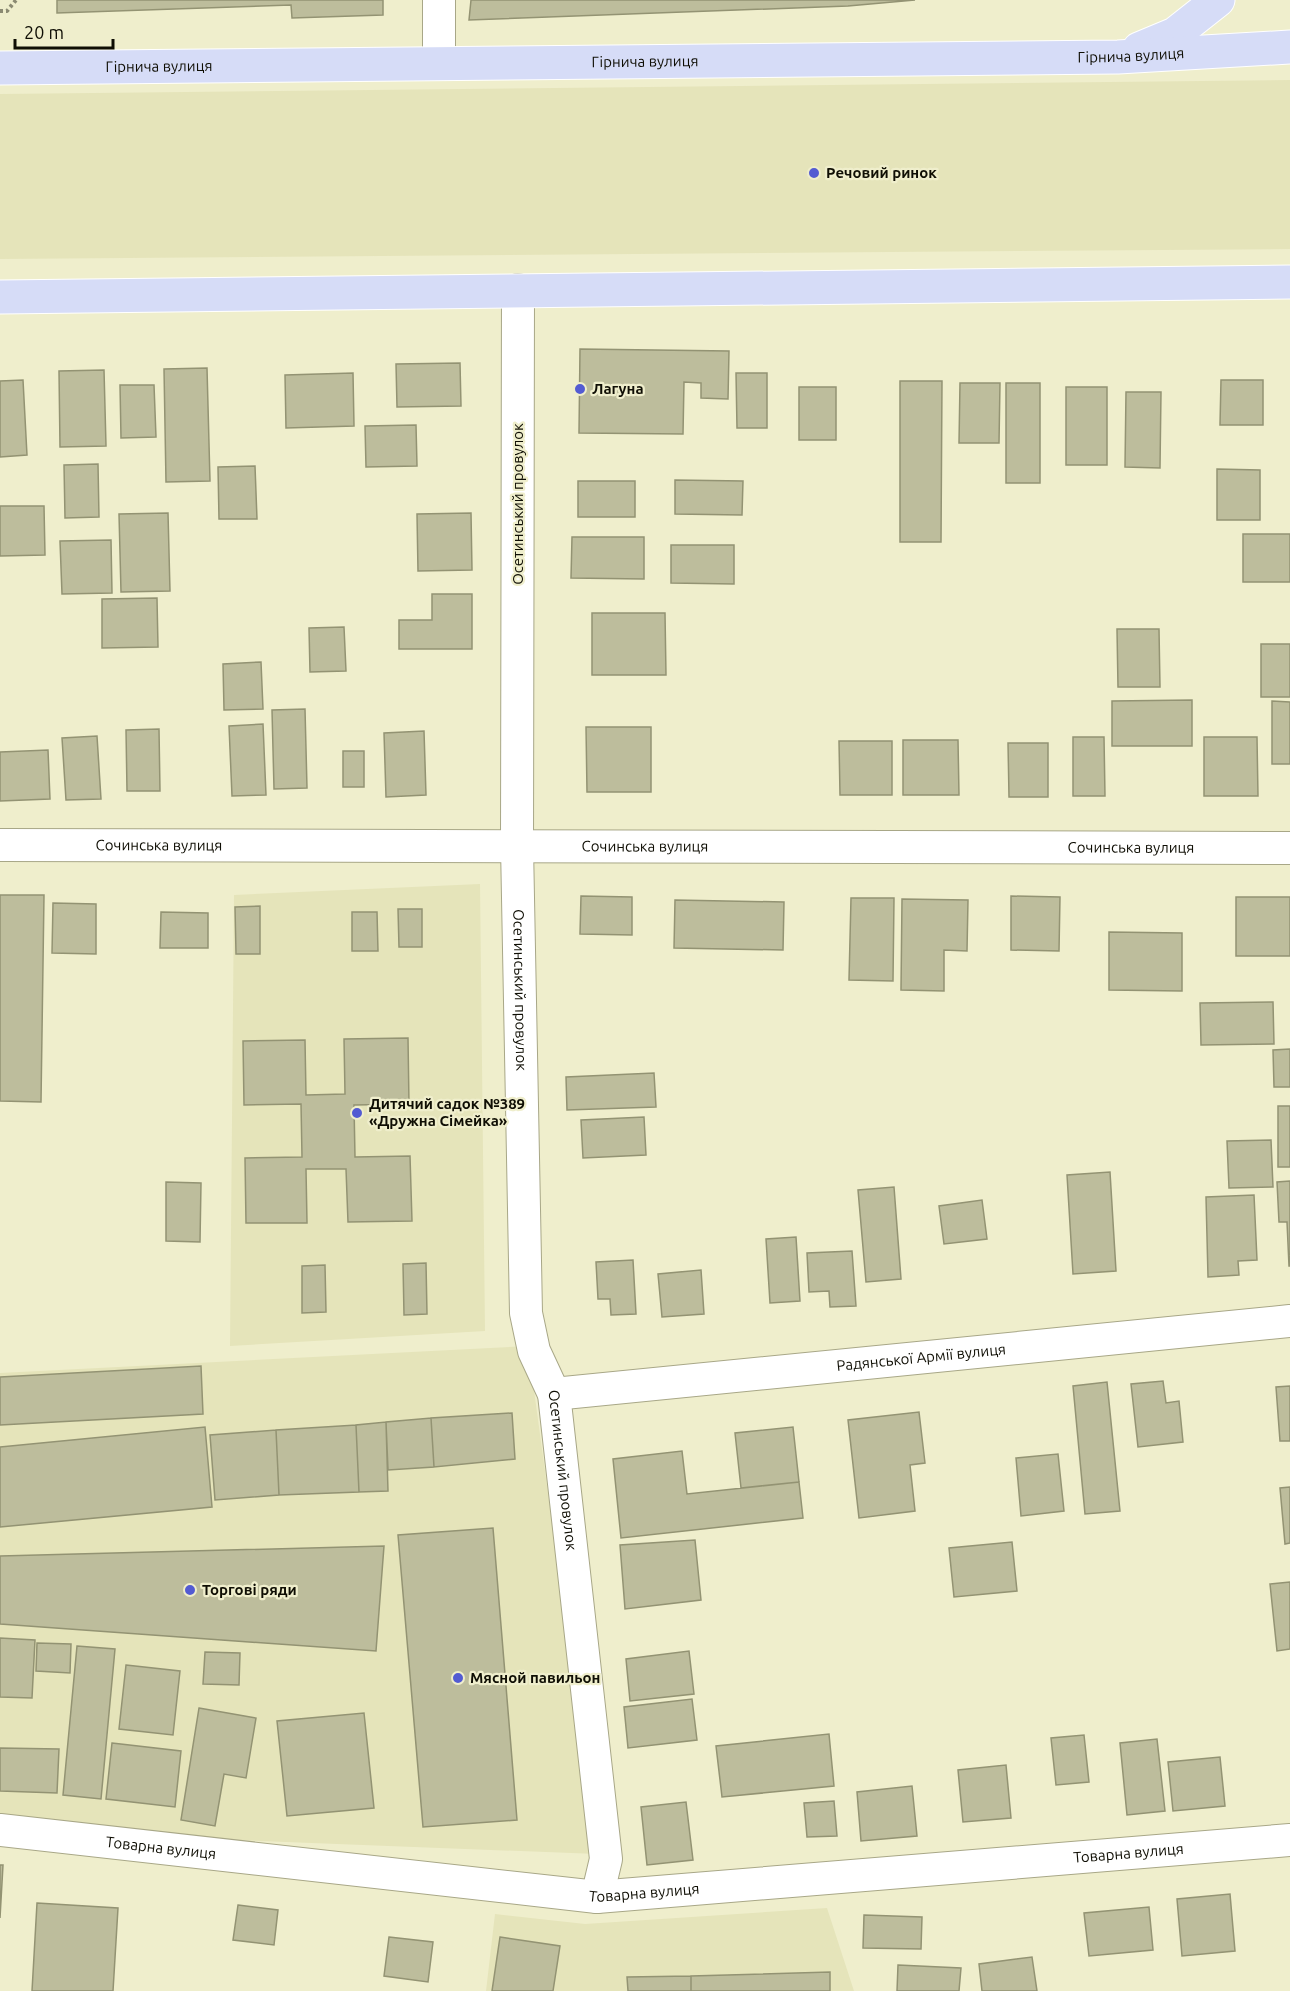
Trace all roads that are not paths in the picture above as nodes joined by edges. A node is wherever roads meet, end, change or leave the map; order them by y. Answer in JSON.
{"nodes":[{"id":1,"x":439,"y":0,"type":"edge"},
{"id":2,"x":1218,"y":0,"type":"edge"},
{"id":3,"x":1290,"y":47,"type":"edge"},
{"id":4,"x":1118,"y":57,"type":"junction"},
{"id":5,"x":439,"y":64,"type":"junction"},
{"id":6,"x":0,"y":68,"type":"edge"},
{"id":7,"x":1290,"y":282,"type":"edge"},
{"id":8,"x":518,"y":290,"type":"junction"},
{"id":9,"x":0,"y":297,"type":"edge"},
{"id":10,"x":0,"y":845,"type":"edge"},
{"id":11,"x":517,"y":846,"type":"junction"},
{"id":12,"x":1290,"y":848,"type":"edge"},
{"id":13,"x":1290,"y":1321,"type":"edge"},
{"id":14,"x":554,"y":1394,"type":"junction"},
{"id":15,"x":0,"y":1830,"type":"edge"},
{"id":16,"x":1290,"y":1840,"type":"edge"},
{"id":17,"x":597,"y":1897,"type":"junction"}],
"edges":[{"from":1,"to":5,"type":"street"},
{"from":2,"to":4,"type":"main road"},
{"from":3,"to":4,"type":"main road","name":"Гірнича вулиця"},
{"from":4,"to":5,"type":"main road","name":"Гірнича вулиця"},
{"from":5,"to":6,"type":"main road","name":"Гірнича вулиця"},
{"from":7,"to":8,"type":"main road"},
{"from":8,"to":9,"type":"main road"},
{"from":8,"to":11,"type":"street","name":"Осетинський провулок"},
{"from":10,"to":11,"type":"street","name":"Сочинська вулиця"},
{"from":11,"to":12,"type":"street","name":"Сочинська вулиця"},
{"from":11,"to":14,"type":"street","name":"Осетинський провулок"},
{"from":13,"to":14,"type":"street","name":"Радянської Армії вулиця"},
{"from":14,"to":17,"type":"street","name":"Осетинський провулок"},
{"from":15,"to":17,"type":"street","name":"Товарна вулиця"},
{"from":16,"to":17,"type":"street","name":"Товарна вулиця"}]}
